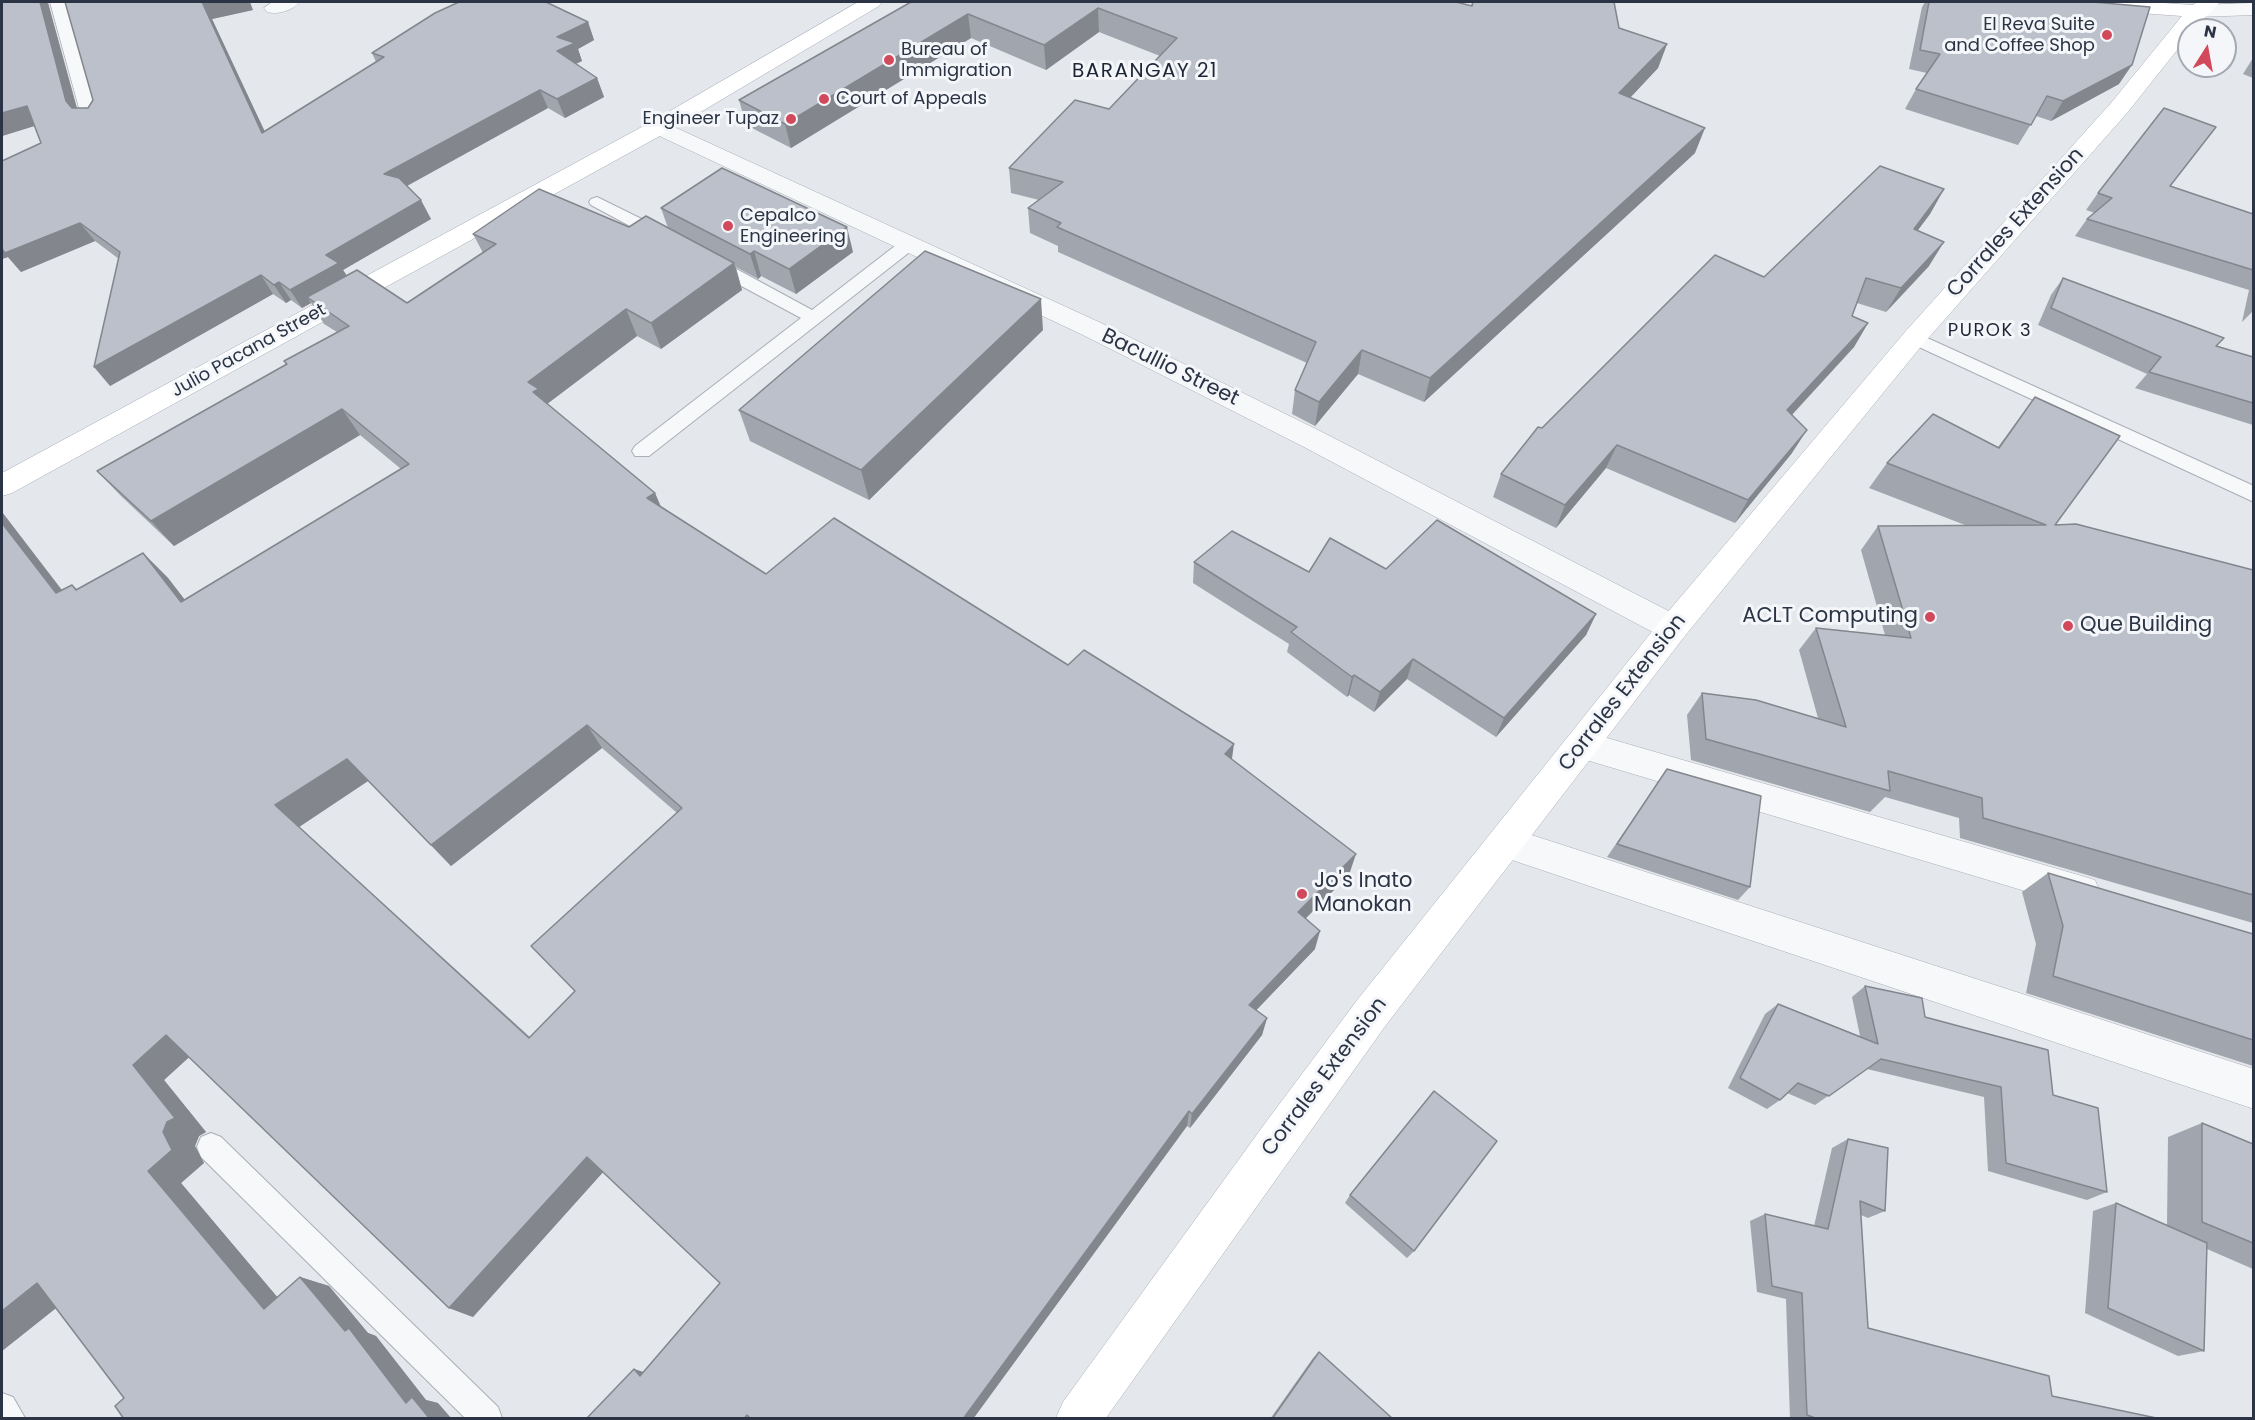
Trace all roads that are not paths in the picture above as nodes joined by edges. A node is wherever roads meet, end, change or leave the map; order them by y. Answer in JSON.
{"nodes":[{"id":1,"x":60,"y":2,"type":"edge"},
{"id":2,"x":872,"y":2,"type":"edge"},
{"id":3,"x":2068,"y":2,"type":"edge"},
{"id":4,"x":2203,"y":6,"type":"edge"},
{"id":5,"x":2253,"y":9,"type":"edge"},
{"id":6,"x":93,"y":120,"type":"edge"},
{"id":7,"x":659,"y":127,"type":"junction"},
{"id":8,"x":597,"y":202,"type":"dead end"},
{"id":9,"x":910,"y":243,"type":"junction"},
{"id":10,"x":680,"y":246,"type":"edge"},
{"id":11,"x":700,"y":257,"type":"edge"},
{"id":12,"x":814,"y":318,"type":"junction"},
{"id":13,"x":1914,"y":338,"type":"junction"},
{"id":14,"x":642,"y":452,"type":"dead end"},
{"id":15,"x":2,"y":486,"type":"edge"},
{"id":16,"x":2253,"y":495,"type":"edge"},
{"id":17,"x":1673,"y":628,"type":"junction"},
{"id":18,"x":1582,"y":745,"type":"junction"},
{"id":19,"x":1507,"y":843,"type":"junction"},
{"id":20,"x":2117,"y":902,"type":"edge"},
{"id":21,"x":2253,"y":1089,"type":"edge"},
{"id":22,"x":211,"y":1147,"type":"dead end"},
{"id":23,"x":2,"y":1408,"type":"edge"},
{"id":24,"x":10,"y":1419,"type":"edge"},
{"id":25,"x":487,"y":1419,"type":"edge"},
{"id":26,"x":1079,"y":1419,"type":"edge"}],
"edges":[{"from":1,"to":6,"type":"street"},
{"from":2,"to":7,"type":"main road","name":"Julio Pacana Street"},
{"from":3,"to":4,"type":"main road"},
{"from":4,"to":5,"type":"street"},
{"from":4,"to":13,"type":"main road","name":"Corrales Extension"},
{"from":7,"to":9,"type":"street","name":"Bacullio Street"},
{"from":7,"to":15,"type":"main road","name":"Julio Pacana Street"},
{"from":8,"to":10,"type":"lane"},
{"from":9,"to":12,"type":"lane"},
{"from":9,"to":17,"type":"street","name":"Bacullio Street"},
{"from":11,"to":12,"type":"lane"},
{"from":12,"to":14,"type":"lane"},
{"from":13,"to":16,"type":"lane"},
{"from":13,"to":17,"type":"main road","name":"Corrales Extension"},
{"from":17,"to":18,"type":"main road","name":"Corrales Extension"},
{"from":18,"to":19,"type":"main road","name":"Corrales Extension"},
{"from":18,"to":20,"type":"street"},
{"from":19,"to":21,"type":"street"},
{"from":19,"to":26,"type":"main road","name":"Corrales Extension"},
{"from":22,"to":25,"type":"lane"},
{"from":23,"to":24,"type":"lane"}]}
